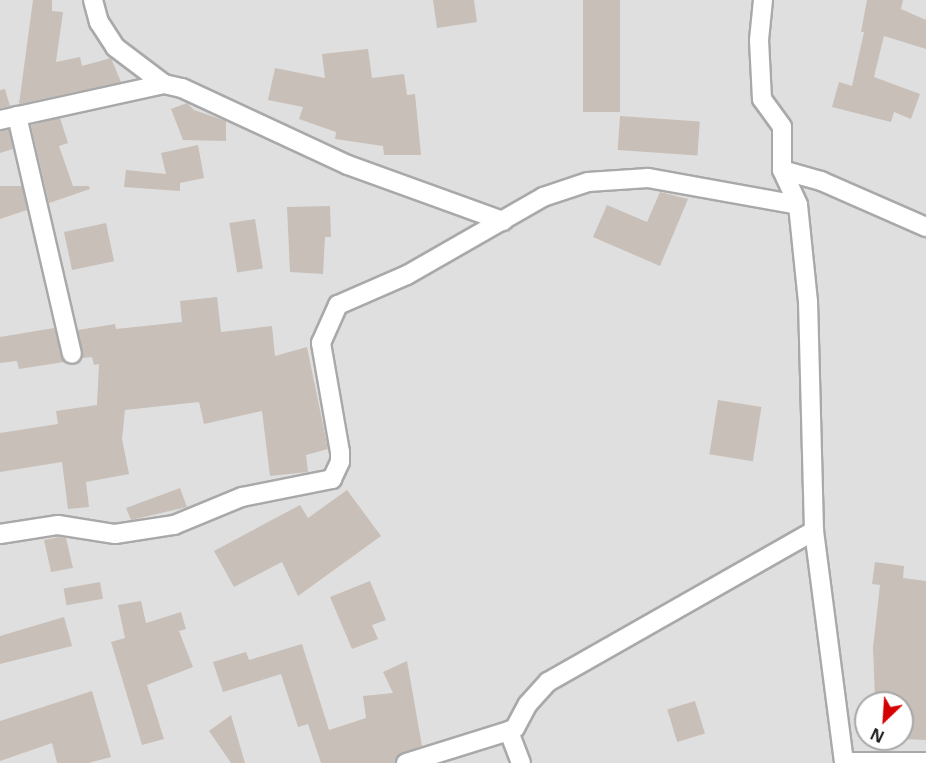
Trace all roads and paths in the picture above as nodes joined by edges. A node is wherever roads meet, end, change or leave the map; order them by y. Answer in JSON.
{"nodes":[{"id":1,"x":93,"y":0,"type":"edge"},
{"id":2,"x":763,"y":0,"type":"edge"},
{"id":3,"x":164,"y":84,"type":"junction"},
{"id":4,"x":9,"y":118,"type":"edge"},
{"id":5,"x":782,"y":170,"type":"junction"},
{"id":6,"x":798,"y":205,"type":"junction"},
{"id":7,"x":503,"y":221,"type":"junction"},
{"id":8,"x":926,"y":227,"type":"edge"},
{"id":9,"x":72,"y":354,"type":"dead end"},
{"id":10,"x":814,"y":531,"type":"junction"},
{"id":11,"x":0,"y":534,"type":"edge"},
{"id":12,"x":509,"y":731,"type":"junction"},
{"id":13,"x":926,"y":762,"type":"edge"},
{"id":14,"x":406,"y":763,"type":"edge"},
{"id":15,"x":522,"y":763,"type":"edge"},
{"id":16,"x":844,"y":763,"type":"edge"}],
"edges":[{"from":1,"to":3,"type":"street"},
{"from":2,"to":5,"type":"street"},
{"from":3,"to":4,"type":"street"},
{"from":3,"to":7,"type":"street"},
{"from":4,"to":9,"type":"street"},
{"from":5,"to":6,"type":"street"},
{"from":5,"to":8,"type":"street"},
{"from":6,"to":7,"type":"street"},
{"from":6,"to":10,"type":"street"},
{"from":7,"to":11,"type":"street"},
{"from":10,"to":12,"type":"street"},
{"from":10,"to":16,"type":"street"},
{"from":12,"to":14,"type":"street"},
{"from":12,"to":15,"type":"street"},
{"from":13,"to":16,"type":"street"}]}
